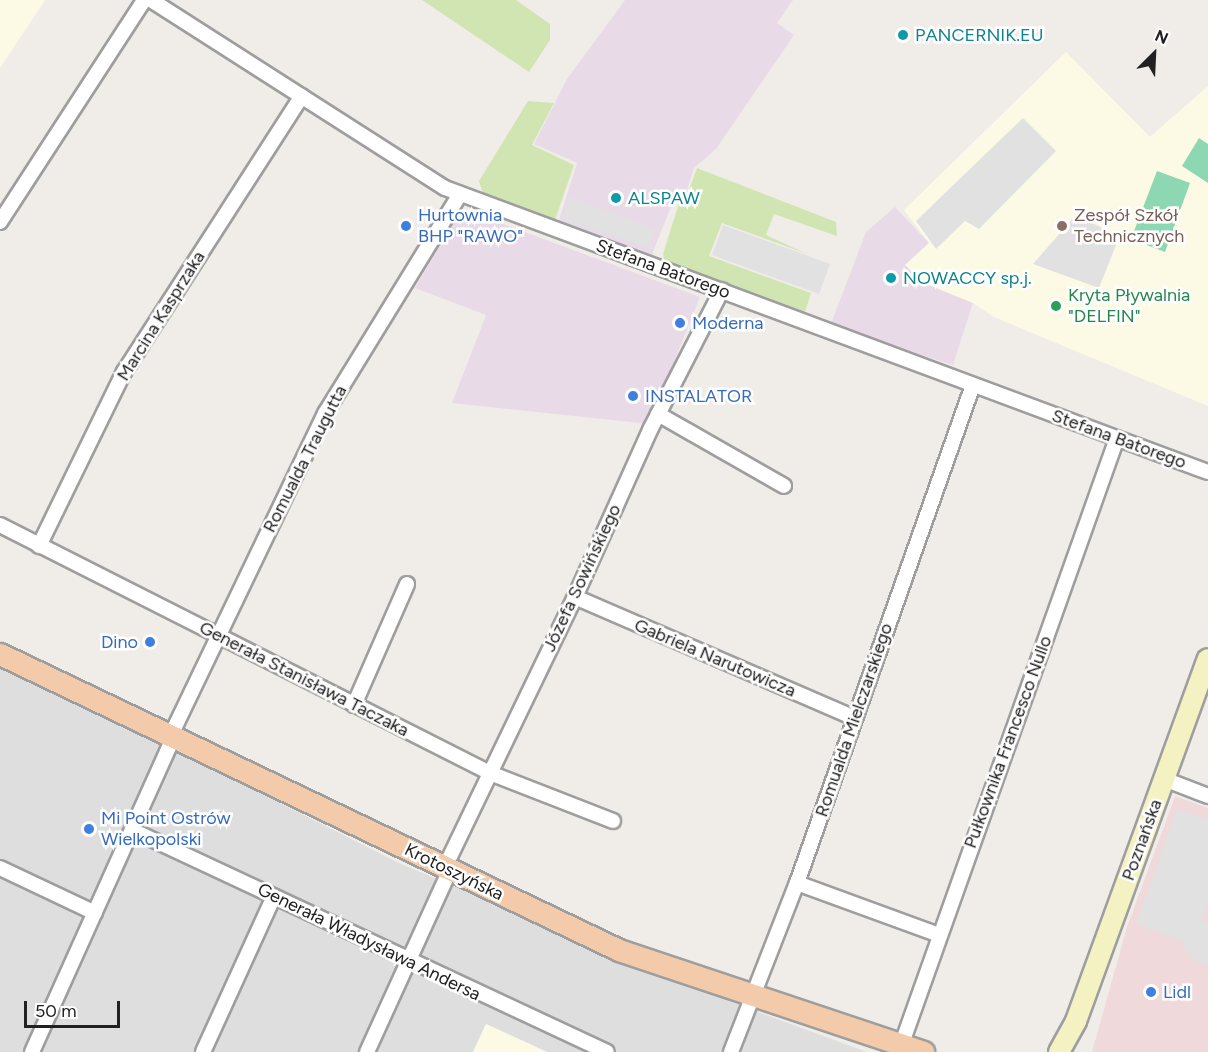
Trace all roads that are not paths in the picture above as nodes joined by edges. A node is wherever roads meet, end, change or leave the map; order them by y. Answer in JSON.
{"nodes":[{"id":1,"x":144,"y":0,"type":"edge"},
{"id":2,"x":151,"y":0,"type":"edge"},
{"id":3,"x":302,"y":96,"type":"junction"},
{"id":4,"x":460,"y":194,"type":"junction"},
{"id":5,"x":0,"y":222,"type":"edge"},
{"id":6,"x":722,"y":290,"type":"junction"},
{"id":7,"x":973,"y":385,"type":"junction"},
{"id":8,"x":658,"y":414,"type":"junction"},
{"id":9,"x":1117,"y":438,"type":"junction"},
{"id":10,"x":1208,"y":472,"type":"edge"},
{"id":11,"x":784,"y":486,"type":"dead end"},
{"id":12,"x":0,"y":525,"type":"edge"},
{"id":13,"x":39,"y":546,"type":"junction"},
{"id":14,"x":407,"y":584,"type":"dead end"},
{"id":15,"x":575,"y":597,"type":"junction"},
{"id":16,"x":218,"y":635,"type":"junction"},
{"id":17,"x":0,"y":654,"type":"edge"},
{"id":18,"x":1208,"y":659,"type":"edge"},
{"id":19,"x":354,"y":705,"type":"junction"},
{"id":20,"x":854,"y":718,"type":"junction"},
{"id":21,"x":172,"y":735,"type":"junction"},
{"id":22,"x":490,"y":772,"type":"junction"},
{"id":23,"x":1164,"y":779,"type":"junction"},
{"id":24,"x":1208,"y":796,"type":"edge"},
{"id":25,"x":613,"y":821,"type":"dead end"},
{"id":26,"x":132,"y":830,"type":"junction"},
{"id":27,"x":0,"y":868,"type":"edge"},
{"id":28,"x":448,"y":869,"type":"junction"},
{"id":29,"x":797,"y":883,"type":"junction"},
{"id":30,"x":274,"y":896,"type":"junction"},
{"id":31,"x":95,"y":913,"type":"junction"},
{"id":32,"x":939,"y":935,"type":"junction"},
{"id":33,"x":409,"y":961,"type":"junction"},
{"id":34,"x":753,"y":997,"type":"junction"},
{"id":35,"x":1076,"y":1021,"type":"junction"},
{"id":36,"x":901,"y":1046,"type":"junction"},
{"id":37,"x":32,"y":1052,"type":"edge"},
{"id":38,"x":203,"y":1052,"type":"edge"},
{"id":39,"x":367,"y":1052,"type":"edge"},
{"id":40,"x":607,"y":1052,"type":"edge"},
{"id":41,"x":731,"y":1052,"type":"edge"},
{"id":42,"x":923,"y":1052,"type":"edge"},
{"id":43,"x":1059,"y":1052,"type":"edge"},
{"id":44,"x":1076,"y":1052,"type":"edge"}],
"edges":[{"from":1,"to":5,"type":"street"},
{"from":2,"to":3,"type":"street","name":"Stefana Batorego"},
{"from":3,"to":4,"type":"street","name":"Stefana Batorego"},
{"from":3,"to":13,"type":"street","name":"Marcina Kasprzaka"},
{"from":4,"to":6,"type":"street","name":"Stefana Batorego"},
{"from":4,"to":16,"type":"street","name":"Romualda Traugutta"},
{"from":6,"to":7,"type":"street","name":"Stefana Batorego"},
{"from":6,"to":8,"type":"street","name":"Józefa Sowińskiego"},
{"from":7,"to":9,"type":"street","name":"Stefana Batorego"},
{"from":7,"to":20,"type":"street","name":"Romualda Mielczarskiego"},
{"from":8,"to":11,"type":"street"},
{"from":8,"to":15,"type":"street","name":"Józefa Sowińskiego"},
{"from":9,"to":10,"type":"street","name":"Stefana Batorego"},
{"from":9,"to":32,"type":"street","name":"Pułkownika Francesco Nullo"},
{"from":12,"to":13,"type":"street","name":"Generała Stanisława Taczaka"},
{"from":13,"to":16,"type":"street","name":"Generała Stanisława Taczaka"},
{"from":14,"to":19,"type":"street"},
{"from":15,"to":20,"type":"street","name":"Gabriela Narutowicza"},
{"from":15,"to":22,"type":"street","name":"Józefa Sowińskiego"},
{"from":16,"to":19,"type":"street","name":"Generała Stanisława Taczaka"},
{"from":16,"to":21,"type":"street","name":"Romualda Traugutta"},
{"from":17,"to":21,"type":"main road","name":"Krotoszyńska"},
{"from":18,"to":23,"type":"main road","name":"Poznańska"},
{"from":19,"to":22,"type":"street","name":"Generała Stanisława Taczaka"},
{"from":20,"to":29,"type":"street","name":"Romualda Mielczarskiego"},
{"from":21,"to":26,"type":"street","name":"Romualda Traugutta"},
{"from":21,"to":28,"type":"main road","name":"Krotoszyńska"},
{"from":22,"to":25,"type":"street","name":"Generała Stanisława Taczaka"},
{"from":22,"to":28,"type":"street","name":"Józefa Sowińskiego"},
{"from":23,"to":24,"type":"street"},
{"from":23,"to":35,"type":"main road","name":"Poznańska"},
{"from":26,"to":30,"type":"street","name":"Generała Władysława Andersa"},
{"from":26,"to":31,"type":"street","name":"Romualda Traugutta"},
{"from":27,"to":31,"type":"street"},
{"from":28,"to":33,"type":"street","name":"Józefa Sowińskiego"},
{"from":28,"to":34,"type":"main road","name":"Krotoszyńska"},
{"from":29,"to":32,"type":"street"},
{"from":29,"to":34,"type":"street","name":"Romualda Mielczarskiego"},
{"from":30,"to":33,"type":"street","name":"Generała Władysława Andersa"},
{"from":30,"to":38,"type":"street"},
{"from":31,"to":37,"type":"street","name":"Romualda Traugutta"},
{"from":32,"to":36,"type":"street","name":"Pułkownika Francesco Nullo"},
{"from":33,"to":39,"type":"street","name":"Józefa Sowińskiego"},
{"from":33,"to":40,"type":"street","name":"Generała Władysława Andersa"},
{"from":34,"to":36,"type":"main road","name":"Krotoszyńska"},
{"from":34,"to":41,"type":"street","name":"Romualda Mielczarskiego"},
{"from":35,"to":43,"type":"main road","name":"Poznańska"},
{"from":35,"to":44,"type":"main road","name":"Poznańska"},
{"from":36,"to":42,"type":"main road","name":"Krotoszyńska"}]}
